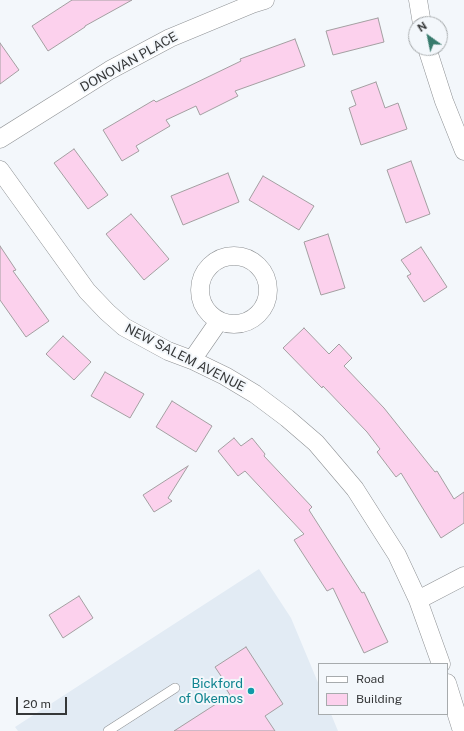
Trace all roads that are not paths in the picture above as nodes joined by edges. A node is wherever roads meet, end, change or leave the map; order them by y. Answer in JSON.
{"nodes":[{"id":1,"x":265,"y":0,"type":"edge"},
{"id":2,"x":418,"y":0,"type":"edge"},
{"id":3,"x":421,"y":16,"type":"edge"},
{"id":4,"x":430,"y":56,"type":"edge"},
{"id":5,"x":0,"y":139,"type":"edge"},
{"id":6,"x":464,"y":151,"type":"edge"},
{"id":7,"x":0,"y":170,"type":"edge"},
{"id":8,"x":219,"y":321,"type":"dead end"},
{"id":9,"x":192,"y":360,"type":"junction"},
{"id":10,"x":464,"y":576,"type":"edge"},
{"id":11,"x":418,"y":600,"type":"junction"},
{"id":12,"x":441,"y":663,"type":"edge"},
{"id":13,"x":448,"y":686,"type":"edge"},
{"id":14,"x":174,"y":688,"type":"dead end"},
{"id":15,"x":108,"y":731,"type":"edge"},
{"id":16,"x":462,"y":731,"type":"edge"}],
"edges":[{"from":1,"to":5,"type":"street","name":"DONOVAN PLACE"},
{"from":2,"to":3,"type":"street"},
{"from":4,"to":6,"type":"street"},
{"from":7,"to":9,"type":"street","name":"NEW SALEM AVENUE"},
{"from":8,"to":9,"type":"street"},
{"from":9,"to":11,"type":"street","name":"NEW SALEM AVENUE"},
{"from":10,"to":11,"type":"street"},
{"from":11,"to":12,"type":"street","name":"NEW SALEM AVENUE"},
{"from":13,"to":16,"type":"street"},
{"from":14,"to":15,"type":"lane"}]}
